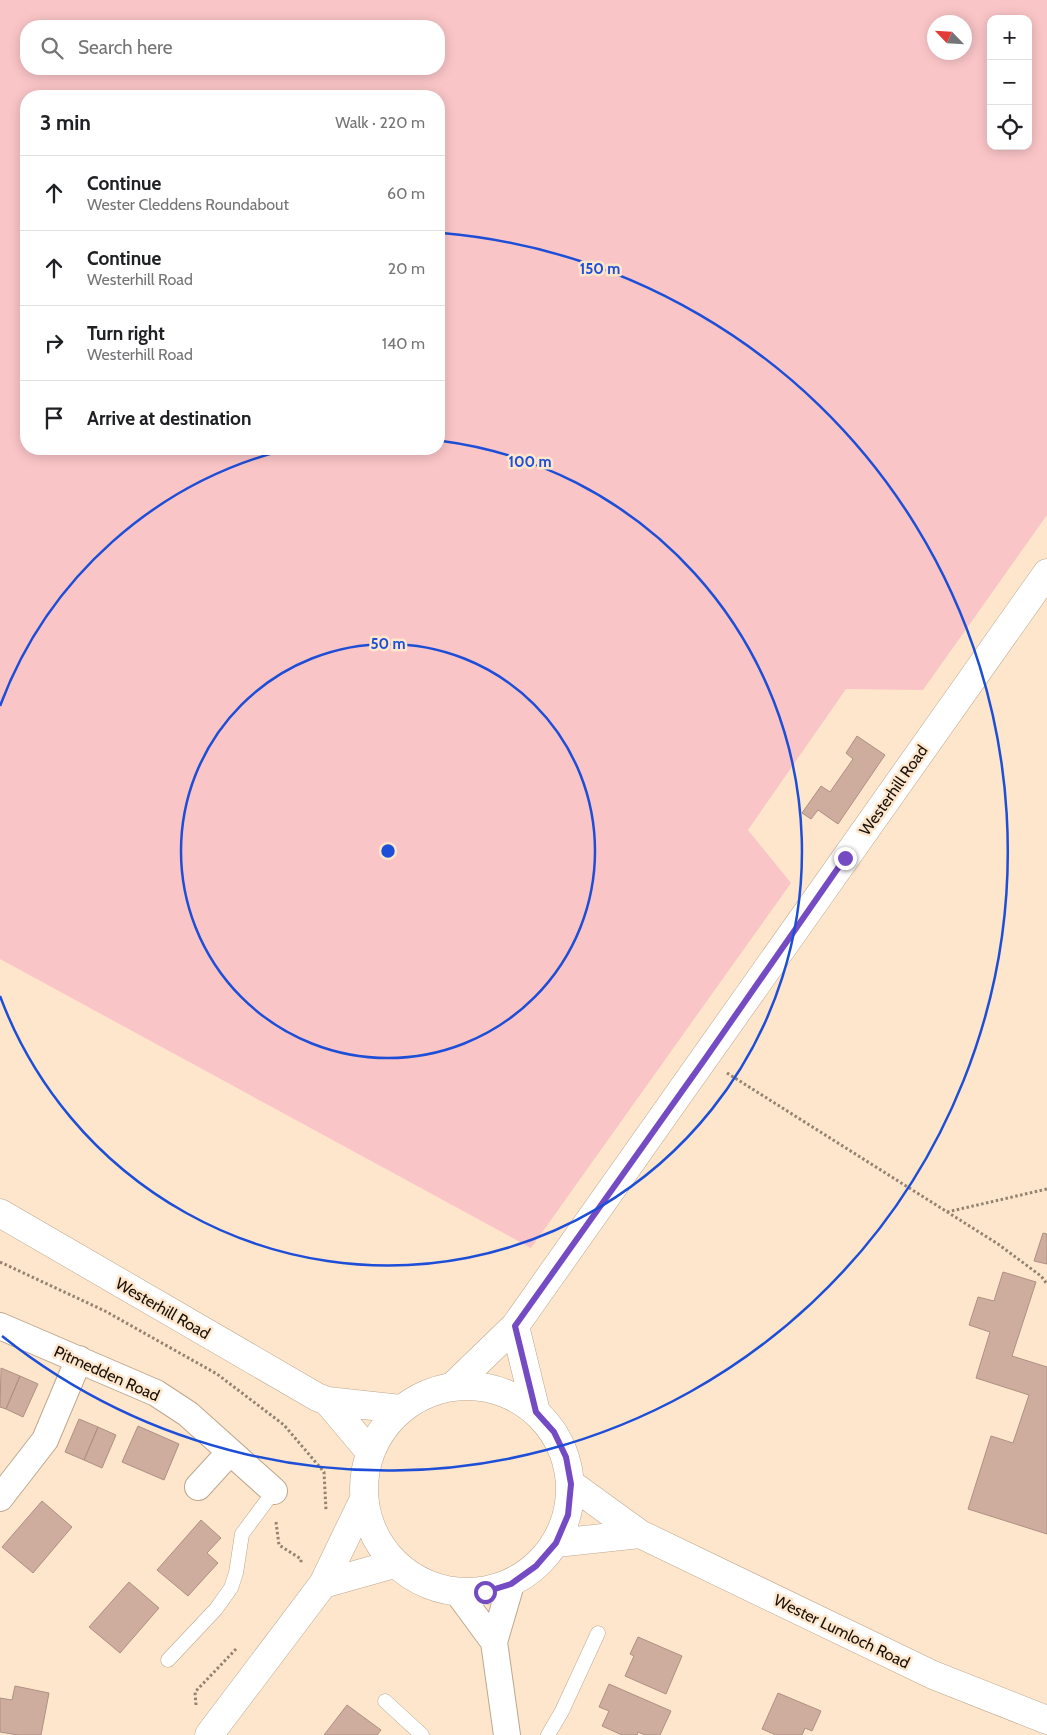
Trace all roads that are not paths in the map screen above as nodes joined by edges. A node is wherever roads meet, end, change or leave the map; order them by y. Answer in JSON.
{"nodes":[{"id":1,"x":1047,"y":573,"type":"edge"},
{"id":2,"x":0,"y":1213,"type":"edge"},
{"id":3,"x":0,"y":1326,"type":"edge"},
{"id":4,"x":515,"y":1326,"type":"junction"},
{"id":5,"x":79,"y":1359,"type":"junction"},
{"id":6,"x":453,"y":1386,"type":"junction"},
{"id":7,"x":327,"y":1401,"type":"junction"},
{"id":8,"x":401,"y":1409,"type":"junction"},
{"id":9,"x":536,"y":1412,"type":"junction"},
{"id":10,"x":230,"y":1452,"type":"junction"},
{"id":11,"x":370,"y":1452,"type":"junction"},
{"id":12,"x":571,"y":1484,"type":"junction"},
{"id":13,"x":198,"y":1487,"type":"dead end"},
{"id":14,"x":274,"y":1491,"type":"joint"},
{"id":15,"x":0,"y":1498,"type":"edge"},
{"id":16,"x":364,"y":1499,"type":"junction"},
{"id":17,"x":640,"y":1534,"type":"junction"},
{"id":18,"x":556,"y":1543,"type":"junction"},
{"id":19,"x":394,"y":1564,"type":"junction"},
{"id":20,"x":313,"y":1577,"type":"junction"},
{"id":21,"x":511,"y":1584,"type":"junction"},
{"id":22,"x":458,"y":1593,"type":"junction"},
{"id":23,"x":598,"y":1633,"type":"dead end"},
{"id":24,"x":494,"y":1642,"type":"junction"},
{"id":25,"x":168,"y":1660,"type":"dead end"},
{"id":26,"x":385,"y":1701,"type":"dead end"},
{"id":27,"x":1047,"y":1720,"type":"edge"},
{"id":28,"x":209,"y":1735,"type":"edge"},
{"id":29,"x":422,"y":1735,"type":"edge"},
{"id":30,"x":507,"y":1735,"type":"edge"},
{"id":31,"x":548,"y":1735,"type":"edge"}],
"edges":[{"from":1,"to":4,"type":"street","name":"Westerhill Road"},
{"from":2,"to":7,"type":"street","name":"Westerhill Road"},
{"from":3,"to":5,"type":"street","name":"Pitmedden Road"},
{"from":4,"to":6,"type":"street","name":"Westerhill Road"},
{"from":4,"to":9,"type":"street"},
{"from":5,"to":10,"type":"street","name":"Pitmedden Road"},
{"from":5,"to":15,"type":"street"},
{"from":6,"to":8,"type":"street"},
{"from":6,"to":9,"type":"street"},
{"from":7,"to":8,"type":"street","name":"Westerhill Road"},
{"from":7,"to":11,"type":"street","name":"Westerhill Road"},
{"from":8,"to":11,"type":"street"},
{"from":9,"to":12,"type":"street"},
{"from":10,"to":13,"type":"street"},
{"from":10,"to":14,"type":"street","name":"Pitmedden Road"},
{"from":11,"to":16,"type":"street"},
{"from":12,"to":17,"type":"street","name":"Wester Lumloch Road"},
{"from":12,"to":18,"type":"street"},
{"from":14,"to":25,"type":"lane"},
{"from":16,"to":19,"type":"street"},
{"from":16,"to":20,"type":"street"},
{"from":17,"to":18,"type":"street"},
{"from":17,"to":27,"type":"street","name":"Wester Lumloch Road"},
{"from":18,"to":21,"type":"street"},
{"from":19,"to":20,"type":"street"},
{"from":19,"to":22,"type":"street"},
{"from":20,"to":28,"type":"street"},
{"from":21,"to":22,"type":"street"},
{"from":21,"to":24,"type":"street"},
{"from":22,"to":24,"type":"street"},
{"from":23,"to":31,"type":"lane"},
{"from":24,"to":30,"type":"street"},
{"from":26,"to":29,"type":"lane"}]}
